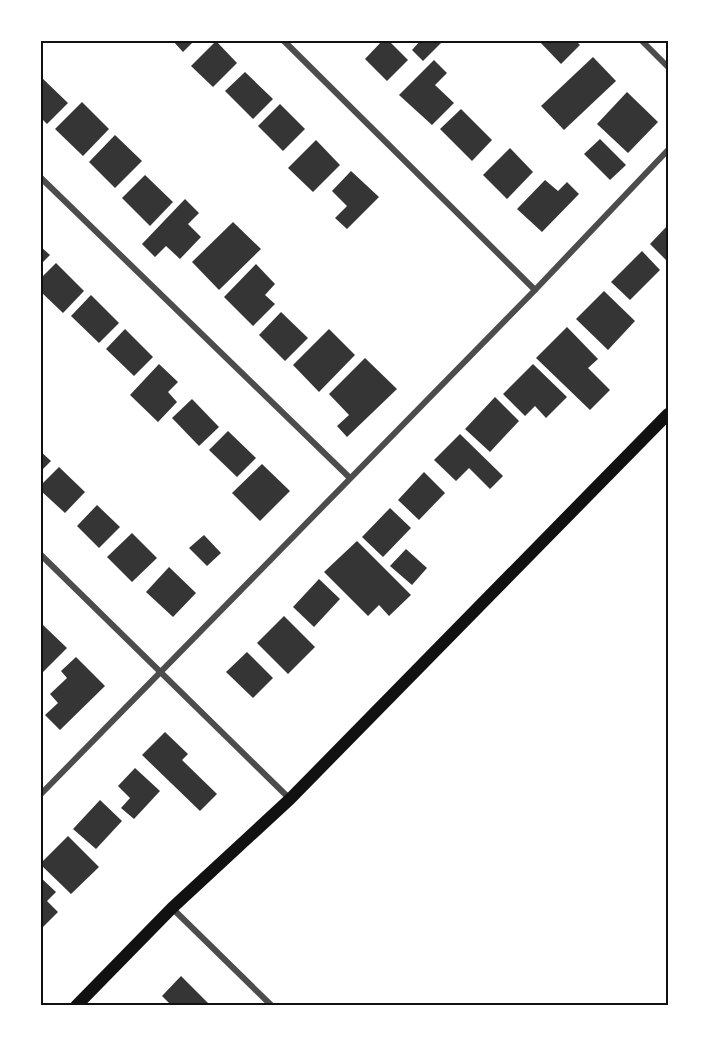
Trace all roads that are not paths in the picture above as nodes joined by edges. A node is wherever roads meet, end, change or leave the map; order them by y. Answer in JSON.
{"nodes":[{"id":1,"x":283,"y":40,"type":"edge"},
{"id":2,"x":641,"y":40,"type":"edge"},
{"id":3,"x":669,"y":68,"type":"edge"},
{"id":4,"x":669,"y":150,"type":"edge"},
{"id":5,"x":40,"y":177,"type":"edge"},
{"id":6,"x":535,"y":290,"type":"junction"},
{"id":7,"x":669,"y":414,"type":"edge"},
{"id":8,"x":350,"y":478,"type":"junction"},
{"id":9,"x":40,"y":554,"type":"edge"},
{"id":10,"x":162,"y":673,"type":"junction"},
{"id":11,"x":40,"y":795,"type":"edge"},
{"id":12,"x":290,"y":800,"type":"junction"},
{"id":13,"x":172,"y":908,"type":"junction"},
{"id":14,"x":75,"y":1005,"type":"edge"},
{"id":15,"x":272,"y":1005,"type":"edge"}],
"edges":[{"from":1,"to":6,"type":"street"},
{"from":2,"to":3,"type":"street"},
{"from":4,"to":6,"type":"street"},
{"from":5,"to":8,"type":"street"},
{"from":6,"to":8,"type":"street"},
{"from":7,"to":12,"type":"main road"},
{"from":8,"to":10,"type":"street"},
{"from":9,"to":10,"type":"street"},
{"from":10,"to":11,"type":"street"},
{"from":10,"to":12,"type":"street"},
{"from":12,"to":13,"type":"main road"},
{"from":13,"to":14,"type":"main road"},
{"from":13,"to":15,"type":"street"}]}
